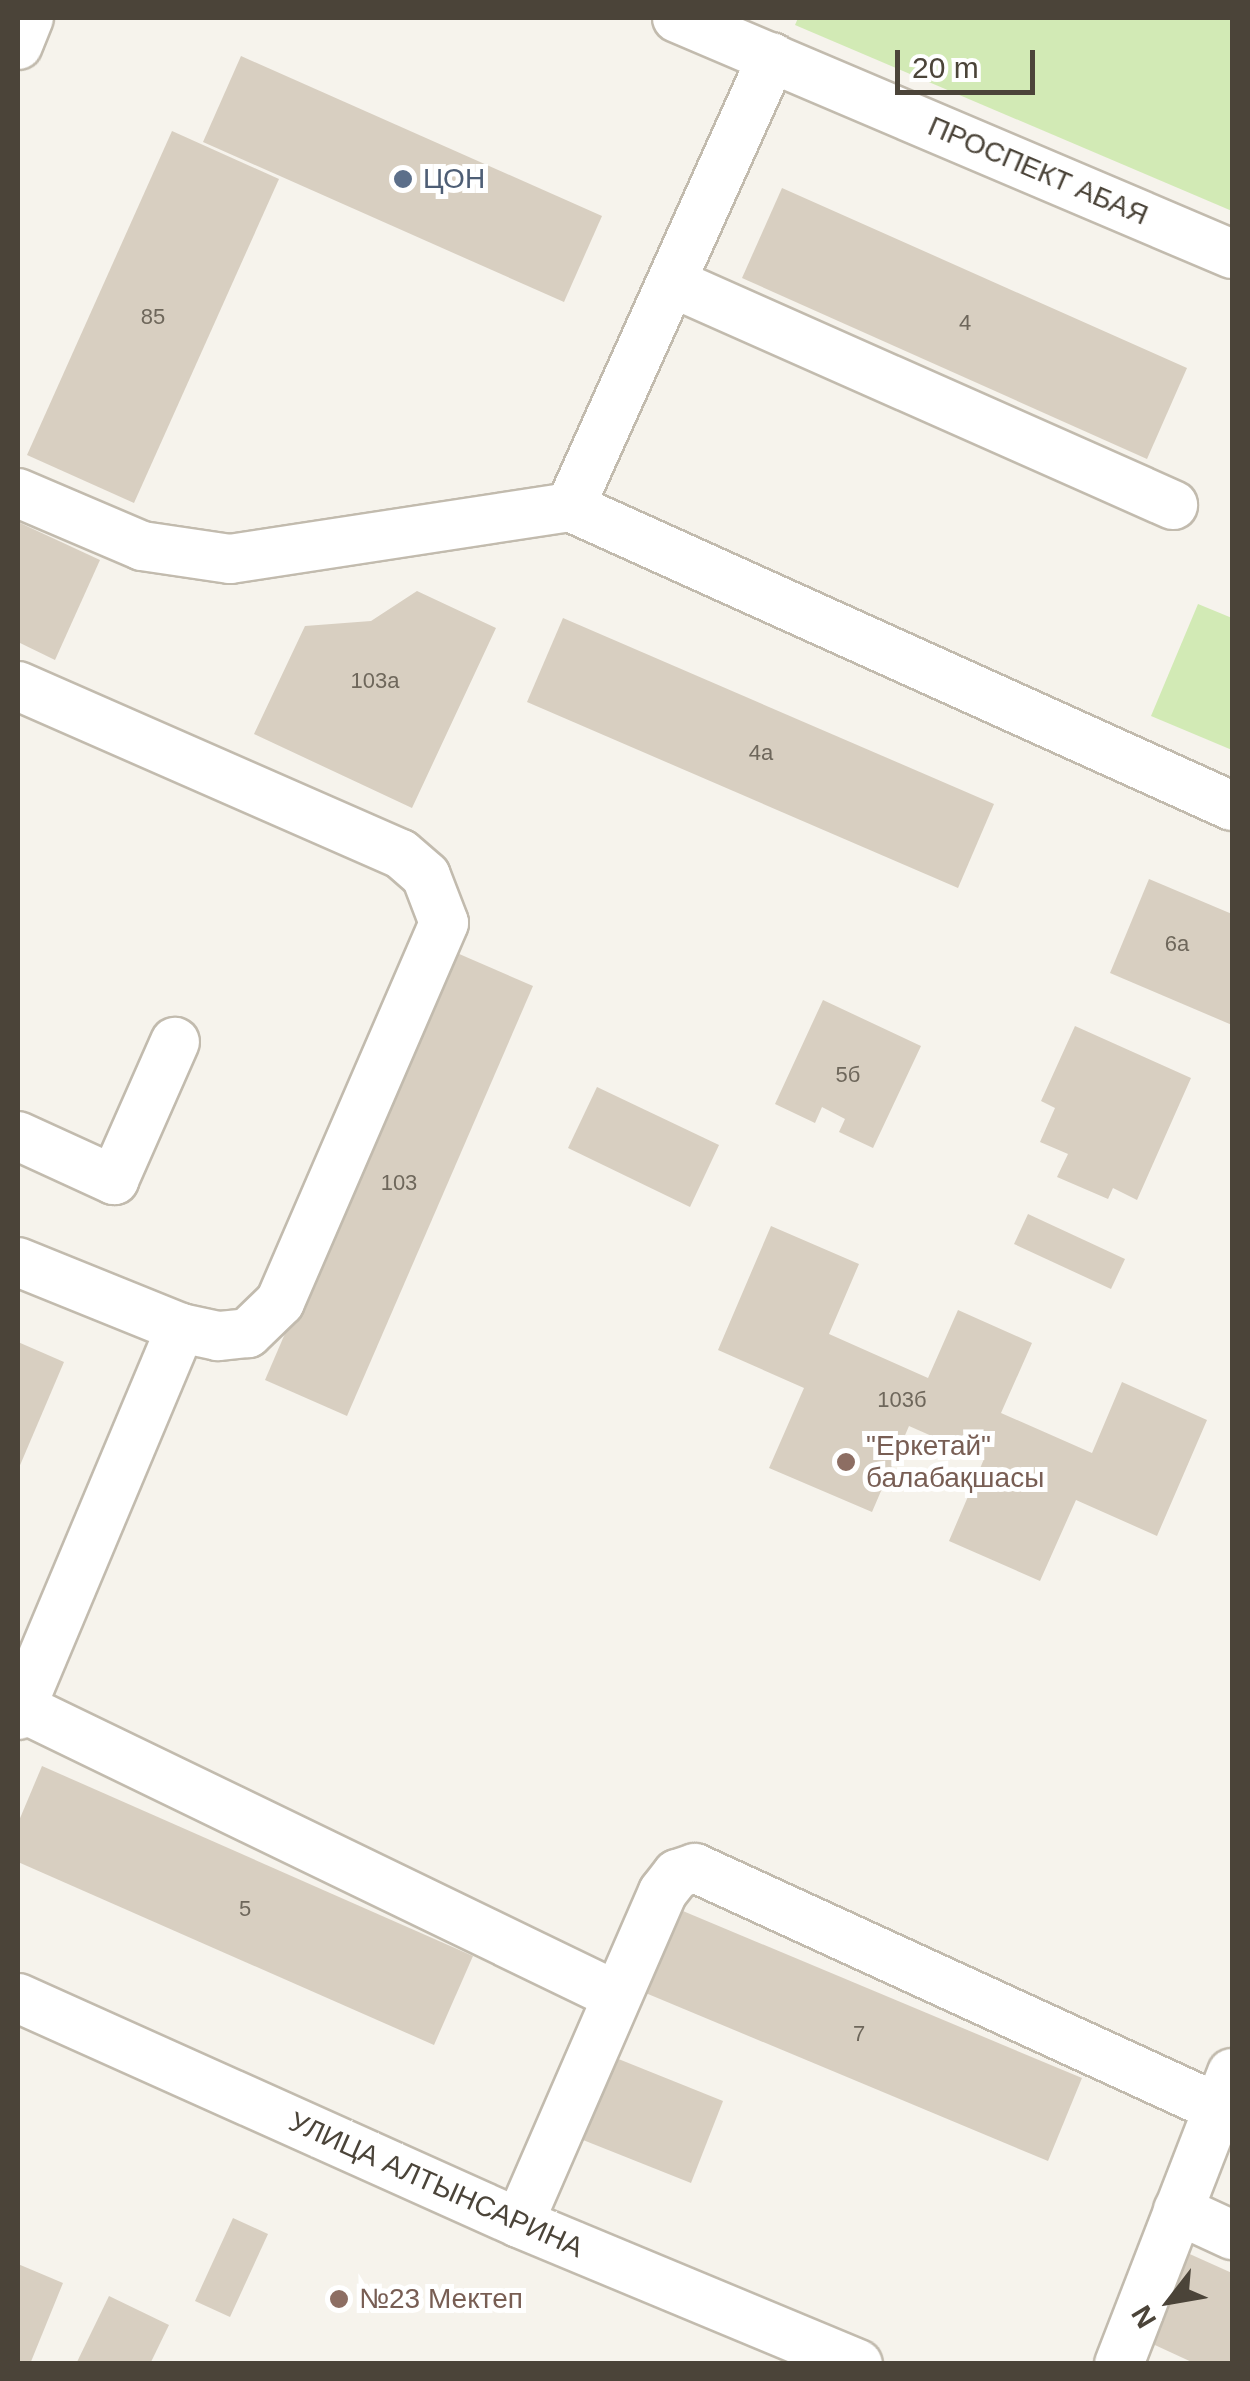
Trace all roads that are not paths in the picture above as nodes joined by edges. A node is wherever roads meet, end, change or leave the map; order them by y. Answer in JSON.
{"nodes":[{"id":1,"x":29,"y":18,"type":"edge"},
{"id":2,"x":677,"y":18,"type":"edge"},
{"id":3,"x":18,"y":44,"type":"edge"},
{"id":4,"x":772,"y":57,"type":"junction"},
{"id":5,"x":1232,"y":254,"type":"edge"},
{"id":6,"x":675,"y":284,"type":"junction"},
{"id":7,"x":18,"y":493,"type":"edge"},
{"id":8,"x":1173,"y":505,"type":"dead end"},
{"id":9,"x":570,"y":507,"type":"junction"},
{"id":10,"x":18,"y":686,"type":"edge"},
{"id":11,"x":1232,"y":806,"type":"edge"},
{"id":12,"x":175,"y":1042,"type":"dead end"},
{"id":13,"x":18,"y":1136,"type":"edge"},
{"id":14,"x":18,"y":1262,"type":"edge"},
{"id":15,"x":181,"y":1328,"type":"junction"},
{"id":16,"x":20,"y":1711,"type":"edge"},
{"id":17,"x":615,"y":1995,"type":"junction"},
{"id":18,"x":18,"y":1998,"type":"edge"},
{"id":19,"x":1225,"y":2090,"type":"edge"},
{"id":20,"x":1178,"y":2210,"type":"junction"},
{"id":21,"x":519,"y":2223,"type":"junction"},
{"id":22,"x":1232,"y":2235,"type":"edge"},
{"id":23,"x":858,"y":2364,"type":"edge"},
{"id":24,"x":1119,"y":2364,"type":"edge"}],
"edges":[{"from":1,"to":3,"type":"street"},
{"from":2,"to":4,"type":"street","name":"ПРОСПЕКТ АБАЯ"},
{"from":4,"to":5,"type":"street","name":"ПРОСПЕКТ АБАЯ"},
{"from":4,"to":6,"type":"street"},
{"from":6,"to":8,"type":"street"},
{"from":6,"to":9,"type":"street"},
{"from":7,"to":9,"type":"street"},
{"from":9,"to":11,"type":"street"},
{"from":10,"to":15,"type":"street"},
{"from":12,"to":13,"type":"street"},
{"from":14,"to":15,"type":"street"},
{"from":15,"to":16,"type":"street"},
{"from":16,"to":17,"type":"street"},
{"from":17,"to":19,"type":"street"},
{"from":17,"to":21,"type":"street"},
{"from":18,"to":21,"type":"street","name":"УЛИЦА АЛТЫНСАРИНА"},
{"from":19,"to":20,"type":"street"},
{"from":20,"to":22,"type":"street"},
{"from":20,"to":24,"type":"street"},
{"from":21,"to":23,"type":"street","name":"УЛИЦА АЛТЫНСАРИНА"}]}
